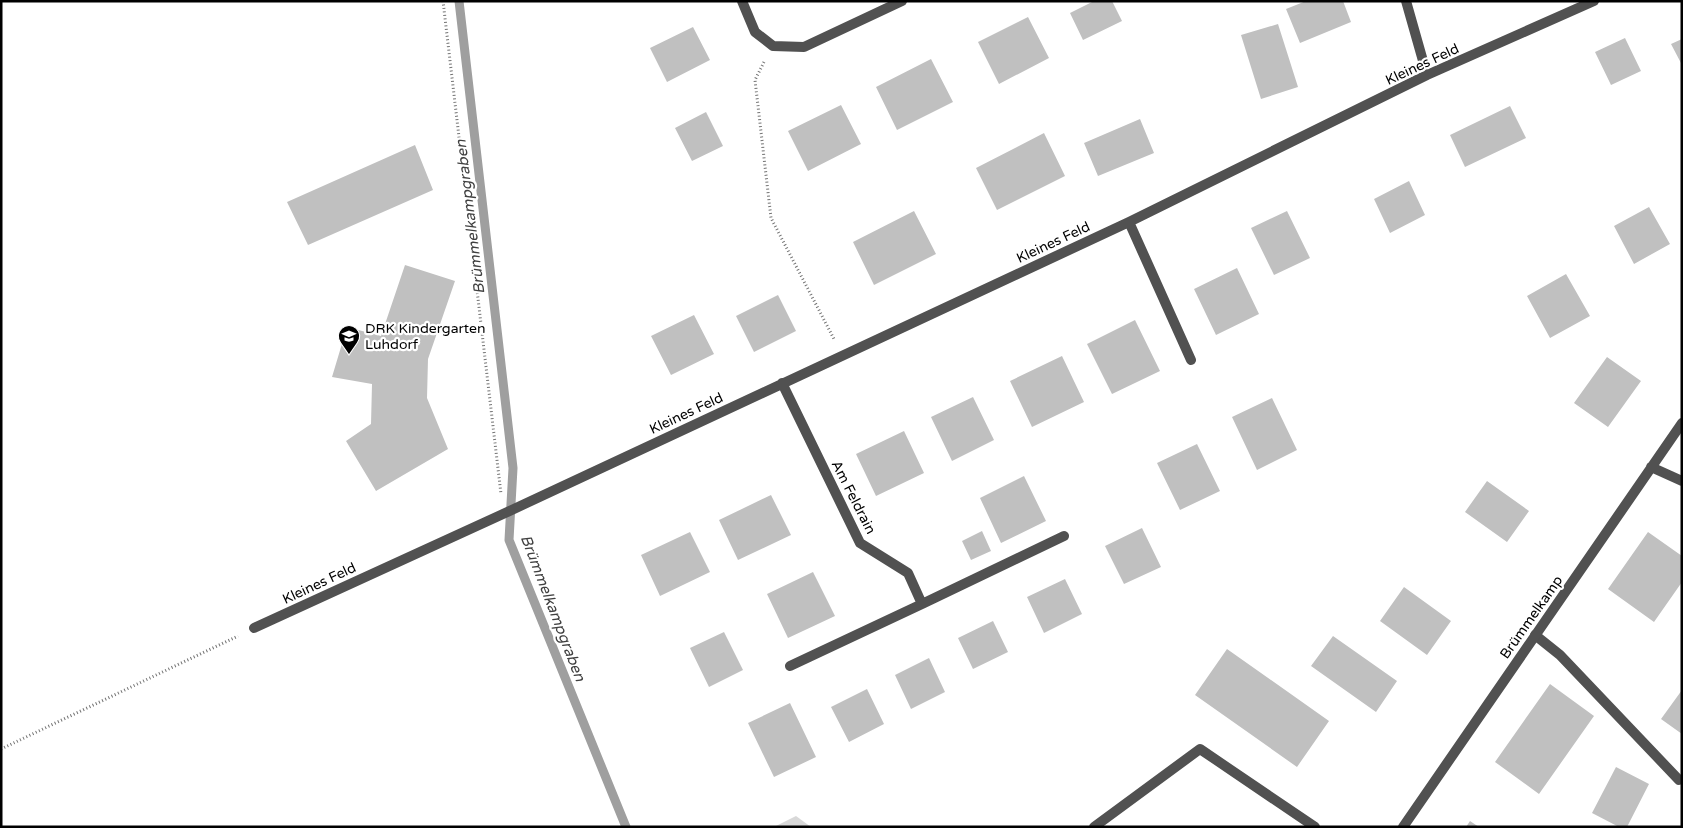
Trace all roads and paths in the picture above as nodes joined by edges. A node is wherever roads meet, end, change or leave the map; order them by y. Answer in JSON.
{"nodes":[{"id":1,"x":443,"y":1,"type":"edge"},
{"id":2,"x":742,"y":1,"type":"edge"},
{"id":3,"x":902,"y":1,"type":"edge"},
{"id":4,"x":1406,"y":1,"type":"edge"},
{"id":5,"x":1594,"y":1,"type":"edge"},
{"id":6,"x":773,"y":46,"type":"junction"},
{"id":7,"x":1427,"y":75,"type":"junction"},
{"id":8,"x":1129,"y":222,"type":"junction"},
{"id":9,"x":843,"y":355,"type":"junction"},
{"id":10,"x":1191,"y":360,"type":"dead end"},
{"id":11,"x":782,"y":383,"type":"junction"},
{"id":12,"x":1682,"y":423,"type":"edge"},
{"id":13,"x":1651,"y":466,"type":"junction"},
{"id":14,"x":1682,"y":481,"type":"edge"},
{"id":15,"x":503,"y":514,"type":"junction"},
{"id":16,"x":1064,"y":536,"type":"dead end"},
{"id":17,"x":922,"y":604,"type":"junction"},
{"id":18,"x":254,"y":628,"type":"joint"},
{"id":19,"x":1536,"y":634,"type":"junction"},
{"id":20,"x":790,"y":666,"type":"dead end"},
{"id":21,"x":1,"y":749,"type":"edge"},
{"id":22,"x":1679,"y":780,"type":"dead end"},
{"id":23,"x":1094,"y":827,"type":"edge"},
{"id":24,"x":1315,"y":827,"type":"edge"},
{"id":25,"x":1404,"y":827,"type":"edge"}],
"edges":[{"from":1,"to":15,"type":"path"},
{"from":2,"to":6,"type":"street"},
{"from":3,"to":6,"type":"street"},
{"from":4,"to":7,"type":"street"},
{"from":5,"to":7,"type":"street","name":"Kleines Feld"},
{"from":6,"to":9,"type":"path"},
{"from":7,"to":8,"type":"street","name":"Kleines Feld"},
{"from":8,"to":9,"type":"street","name":"Kleines Feld"},
{"from":8,"to":10,"type":"street"},
{"from":9,"to":11,"type":"street","name":"Kleines Feld"},
{"from":11,"to":15,"type":"street","name":"Kleines Feld"},
{"from":11,"to":17,"type":"street","name":"Am Feldrain"},
{"from":12,"to":13,"type":"street","name":"Brümmelkamp"},
{"from":13,"to":14,"type":"street"},
{"from":13,"to":19,"type":"street","name":"Brümmelkamp"},
{"from":15,"to":18,"type":"street","name":"Kleines Feld"},
{"from":16,"to":17,"type":"street"},
{"from":17,"to":20,"type":"street"},
{"from":18,"to":21,"type":"path"},
{"from":19,"to":22,"type":"street"},
{"from":19,"to":25,"type":"street","name":"Brümmelkamp"},
{"from":23,"to":24,"type":"street"}]}
